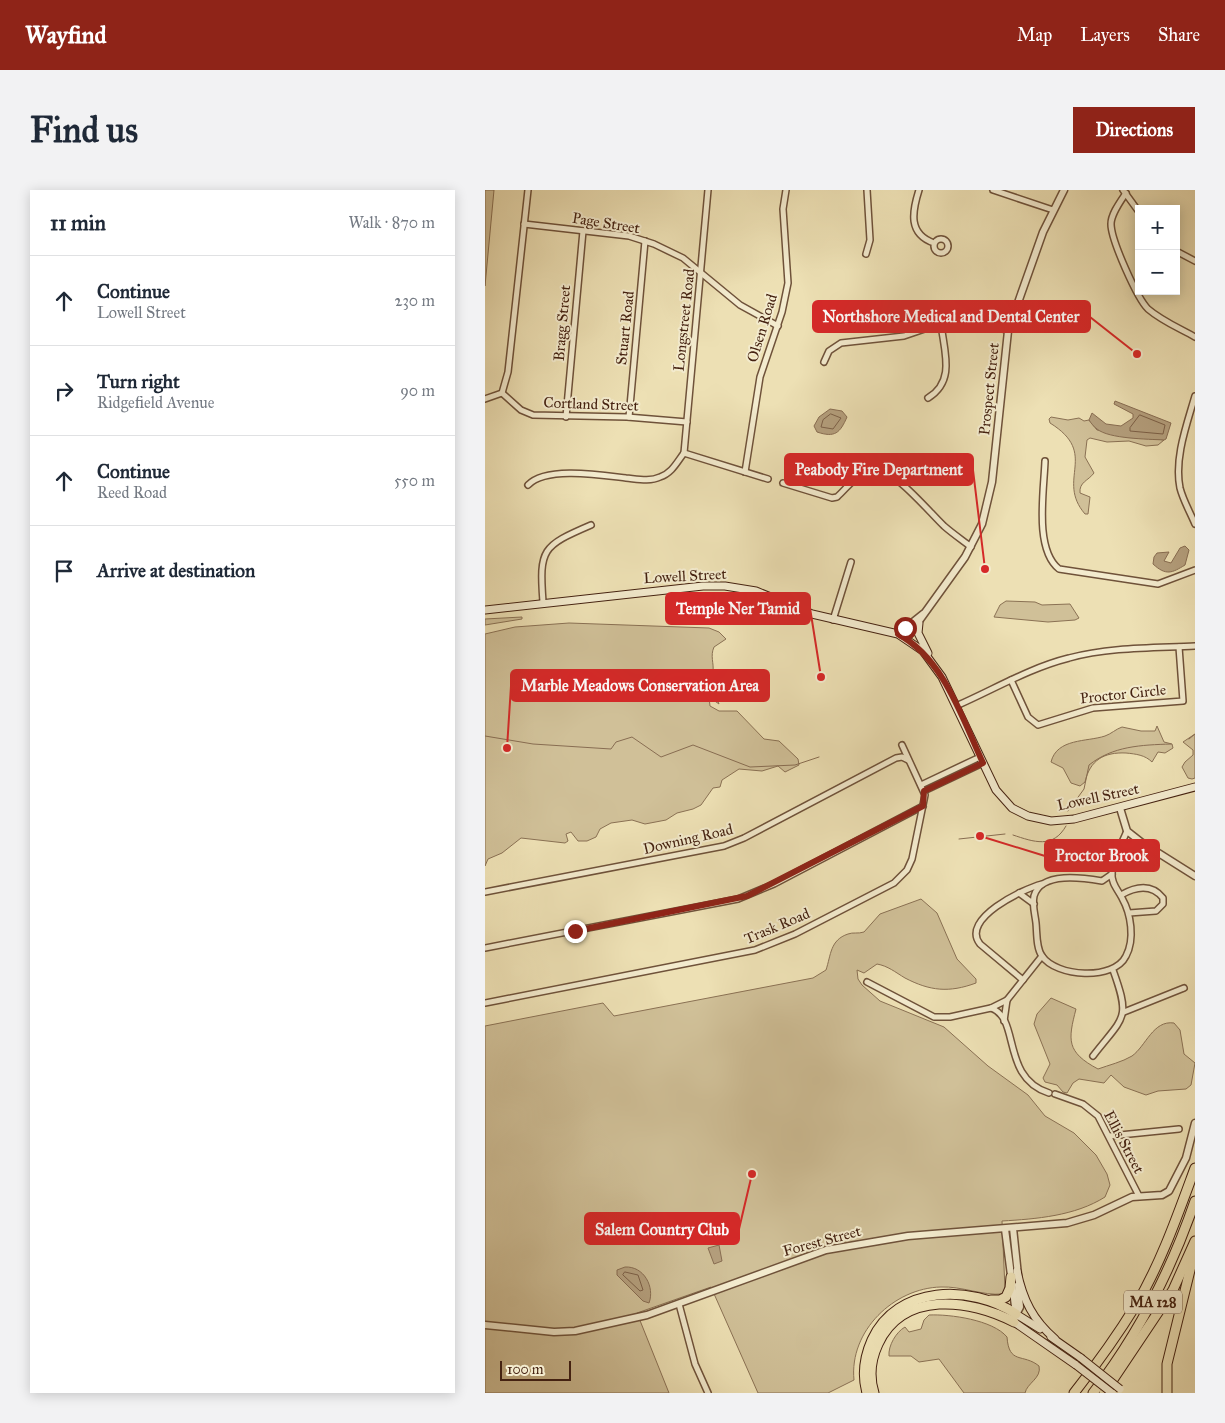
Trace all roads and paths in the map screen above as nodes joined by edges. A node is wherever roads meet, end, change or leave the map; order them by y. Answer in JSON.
{"nodes":[{"id":1,"x":528,"y":190,"type":"edge"},
{"id":2,"x":708,"y":190,"type":"edge"},
{"id":3,"x":786,"y":190,"type":"edge"},
{"id":4,"x":867,"y":190,"type":"edge"},
{"id":5,"x":919,"y":190,"type":"edge"},
{"id":6,"x":993,"y":190,"type":"edge"},
{"id":7,"x":1064,"y":190,"type":"edge"},
{"id":8,"x":1124,"y":192,"type":"edge"},
{"id":9,"x":1135,"y":207,"type":"edge"},
{"id":10,"x":1053,"y":210,"type":"junction"},
{"id":11,"x":524,"y":224,"type":"junction"},
{"id":12,"x":583,"y":231,"type":"junction"},
{"id":13,"x":645,"y":242,"type":"junction"},
{"id":14,"x":934,"y":243,"type":"dead end"},
{"id":15,"x":1180,"y":253,"type":"edge"},
{"id":16,"x":865,"y":254,"type":"dead end"},
{"id":17,"x":1195,"y":262,"type":"edge"},
{"id":18,"x":701,"y":273,"type":"junction"},
{"id":19,"x":941,"y":324,"type":"junction"},
{"id":20,"x":778,"y":326,"type":"junction"},
{"id":21,"x":1008,"y":331,"type":"junction"},
{"id":22,"x":1195,"y":337,"type":"edge"},
{"id":23,"x":824,"y":362,"type":"dead end"},
{"id":24,"x":502,"y":393,"type":"junction"},
{"id":25,"x":1195,"y":396,"type":"edge"},
{"id":26,"x":927,"y":398,"type":"dead end"},
{"id":27,"x":485,"y":399,"type":"edge"},
{"id":28,"x":566,"y":417,"type":"junction"},
{"id":29,"x":629,"y":417,"type":"junction"},
{"id":30,"x":687,"y":422,"type":"junction"},
{"id":31,"x":684,"y":453,"type":"junction"},
{"id":32,"x":1045,"y":461,"type":"dead end"},
{"id":33,"x":745,"y":472,"type":"junction"},
{"id":34,"x":768,"y":479,"type":"dead end"},
{"id":35,"x":783,"y":483,"type":"dead end"},
{"id":36,"x":528,"y":485,"type":"dead end"},
{"id":37,"x":1195,"y":524,"type":"edge"},
{"id":38,"x":591,"y":525,"type":"dead end"},
{"id":39,"x":971,"y":547,"type":"junction"},
{"id":40,"x":851,"y":562,"type":"dead end"},
{"id":41,"x":1195,"y":570,"type":"edge"},
{"id":42,"x":543,"y":602,"type":"junction"},
{"id":43,"x":485,"y":610,"type":"edge"},
{"id":44,"x":924,"y":613,"type":"junction"},
{"id":45,"x":833,"y":620,"type":"junction"},
{"id":46,"x":919,"y":623,"type":"junction"},
{"id":47,"x":898,"y":634,"type":"junction"},
{"id":48,"x":906,"y":639,"type":"junction"},
{"id":49,"x":1195,"y":646,"type":"edge"},
{"id":50,"x":1179,"y":647,"type":"junction"},
{"id":51,"x":932,"y":661,"type":"junction"},
{"id":52,"x":1011,"y":680,"type":"junction"},
{"id":53,"x":956,"y":706,"type":"junction"},
{"id":54,"x":902,"y":745,"type":"dead end"},
{"id":55,"x":908,"y":760,"type":"junction"},
{"id":56,"x":981,"y":760,"type":"junction"},
{"id":57,"x":921,"y":785,"type":"junction"},
{"id":58,"x":1195,"y":787,"type":"edge"},
{"id":59,"x":924,"y":791,"type":"junction"},
{"id":60,"x":923,"y":806,"type":"junction"},
{"id":61,"x":1120,"y":808,"type":"junction"},
{"id":62,"x":1127,"y":831,"type":"junction"},
{"id":63,"x":1112,"y":874,"type":"junction"},
{"id":64,"x":1195,"y":876,"type":"edge"},
{"id":65,"x":1102,"y":881,"type":"junction"},
{"id":66,"x":1047,"y":882,"type":"junction"},
{"id":67,"x":1115,"y":886,"type":"junction"},
{"id":68,"x":485,"y":892,"type":"edge"},
{"id":69,"x":1019,"y":893,"type":"junction"},
{"id":70,"x":1121,"y":895,"type":"junction"},
{"id":71,"x":1034,"y":904,"type":"junction"},
{"id":72,"x":1129,"y":913,"type":"junction"},
{"id":73,"x":485,"y":948,"type":"edge"},
{"id":74,"x":1042,"y":956,"type":"junction"},
{"id":75,"x":1113,"y":970,"type":"junction"},
{"id":76,"x":1023,"y":980,"type":"junction"},
{"id":77,"x":867,"y":982,"type":"dead end"},
{"id":78,"x":1184,"y":988,"type":"dead end"},
{"id":79,"x":1007,"y":1000,"type":"junction"},
{"id":80,"x":1124,"y":1001,"type":"junction"},
{"id":81,"x":485,"y":1003,"type":"edge"},
{"id":82,"x":1138,"y":1005,"type":"junction"},
{"id":83,"x":991,"y":1008,"type":"junction"},
{"id":84,"x":1124,"y":1012,"type":"junction"},
{"id":85,"x":1005,"y":1021,"type":"junction"},
{"id":86,"x":1093,"y":1056,"type":"dead end"},
{"id":87,"x":1195,"y":1123,"type":"edge"},
{"id":88,"x":1179,"y":1129,"type":"dead end"},
{"id":89,"x":1110,"y":1136,"type":"junction"},
{"id":90,"x":1195,"y":1168,"type":"edge"},
{"id":91,"x":1139,"y":1196,"type":"junction"},
{"id":92,"x":1195,"y":1201,"type":"edge"},
{"id":93,"x":1013,"y":1228,"type":"junction"},
{"id":94,"x":1005,"y":1229,"type":"junction"},
{"id":95,"x":1195,"y":1241,"type":"edge"},
{"id":96,"x":1195,"y":1252,"type":"edge"},
{"id":97,"x":1014,"y":1274,"type":"junction"},
{"id":98,"x":982,"y":1299,"type":"junction"},
{"id":99,"x":679,"y":1304,"type":"junction"},
{"id":100,"x":1015,"y":1318,"type":"junction"},
{"id":101,"x":485,"y":1325,"type":"edge"},
{"id":102,"x":1055,"y":1339,"type":"junction"},
{"id":103,"x":1167,"y":1364,"type":"junction"},
{"id":104,"x":1123,"y":1391,"type":"edge"},
{"id":105,"x":708,"y":1393,"type":"edge"},
{"id":106,"x":867,"y":1393,"type":"edge"},
{"id":107,"x":873,"y":1393,"type":"edge"},
{"id":108,"x":1074,"y":1393,"type":"edge"},
{"id":109,"x":1093,"y":1393,"type":"edge"},
{"id":110,"x":1104,"y":1393,"type":"edge"},
{"id":111,"x":1112,"y":1393,"type":"edge"},
{"id":112,"x":1159,"y":1393,"type":"edge"},
{"id":113,"x":1167,"y":1393,"type":"edge"}],
"edges":[{"from":1,"to":11,"type":"street"},
{"from":2,"to":18,"type":"street","name":"Longstreet Road"},
{"from":3,"to":20,"type":"street","name":"Olsen Road"},
{"from":4,"to":16,"type":"street"},
{"from":5,"to":14,"type":"street"},
{"from":6,"to":10,"type":"street"},
{"from":7,"to":10,"type":"street","name":"Prospect Street"},
{"from":8,"to":9,"type":"street"},
{"from":8,"to":22,"type":"street"},
{"from":10,"to":21,"type":"street","name":"Prospect Street"},
{"from":11,"to":12,"type":"street","name":"Page Street"},
{"from":11,"to":24,"type":"street"},
{"from":12,"to":13,"type":"street","name":"Page Street"},
{"from":12,"to":28,"type":"street","name":"Bragg Street"},
{"from":13,"to":18,"type":"street","name":"Page Street"},
{"from":13,"to":29,"type":"street","name":"Stuart Road"},
{"from":15,"to":17,"type":"street"},
{"from":18,"to":20,"type":"street","name":"Page Street"},
{"from":18,"to":30,"type":"street","name":"Longstreet Road"},
{"from":19,"to":21,"type":"street"},
{"from":19,"to":23,"type":"street"},
{"from":19,"to":26,"type":"street"},
{"from":20,"to":33,"type":"street","name":"Olsen Road"},
{"from":21,"to":39,"type":"street","name":"Prospect Street"},
{"from":24,"to":27,"type":"street"},
{"from":24,"to":28,"type":"street","name":"Cortland Street"},
{"from":25,"to":37,"type":"street"},
{"from":28,"to":29,"type":"street","name":"Cortland Street"},
{"from":29,"to":30,"type":"street","name":"Cortland Street"},
{"from":30,"to":31,"type":"street","name":"Longstreet Road"},
{"from":31,"to":33,"type":"street"},
{"from":31,"to":36,"type":"street"},
{"from":32,"to":41,"type":"street"},
{"from":33,"to":34,"type":"street"},
{"from":35,"to":39,"type":"street"},
{"from":38,"to":42,"type":"street"},
{"from":39,"to":44,"type":"street","name":"Prospect Street"},
{"from":40,"to":45,"type":"street"},
{"from":42,"to":43,"type":"main road","name":"Lowell Street"},
{"from":42,"to":45,"type":"main road","name":"Lowell Street"},
{"from":44,"to":46,"type":"street","name":"Prospect Street"},
{"from":44,"to":47,"type":"street","name":"Prospect Street"},
{"from":45,"to":47,"type":"main road","name":"Lowell Street"},
{"from":46,"to":48,"type":"street","name":"Prospect Street"},
{"from":46,"to":51,"type":"main road"},
{"from":47,"to":48,"type":"main road","name":"Lowell Street"},
{"from":48,"to":51,"type":"main road","name":"Lowell Street"},
{"from":49,"to":50,"type":"street"},
{"from":50,"to":52,"type":"street"},
{"from":50,"to":52,"type":"street","name":"Proctor Circle"},
{"from":51,"to":53,"type":"main road","name":"Lowell Street"},
{"from":52,"to":53,"type":"street"},
{"from":53,"to":56,"type":"main road","name":"Lowell Street"},
{"from":54,"to":55,"type":"street"},
{"from":55,"to":57,"type":"street"},
{"from":55,"to":68,"type":"street","name":"Downing Road"},
{"from":56,"to":57,"type":"street"},
{"from":56,"to":59,"type":"street"},
{"from":56,"to":61,"type":"main road","name":"Lowell Street"},
{"from":57,"to":59,"type":"street"},
{"from":58,"to":61,"type":"main road","name":"Lowell Street"},
{"from":59,"to":60,"type":"street","name":"Trask Road"},
{"from":60,"to":73,"type":"street"},
{"from":60,"to":81,"type":"street","name":"Trask Road"},
{"from":61,"to":62,"type":"street"},
{"from":62,"to":63,"type":"street"},
{"from":62,"to":64,"type":"street"},
{"from":63,"to":65,"type":"street"},
{"from":63,"to":67,"type":"street"},
{"from":65,"to":66,"type":"street"},
{"from":65,"to":67,"type":"street"},
{"from":66,"to":69,"type":"street"},
{"from":66,"to":71,"type":"street"},
{"from":67,"to":70,"type":"street"},
{"from":69,"to":71,"type":"street"},
{"from":69,"to":76,"type":"street"},
{"from":70,"to":72,"type":"street"},
{"from":70,"to":72,"type":"street"},
{"from":71,"to":74,"type":"street"},
{"from":72,"to":75,"type":"street"},
{"from":74,"to":75,"type":"street"},
{"from":74,"to":76,"type":"street"},
{"from":75,"to":80,"type":"street"},
{"from":76,"to":79,"type":"street"},
{"from":77,"to":83,"type":"street"},
{"from":78,"to":82,"type":"street"},
{"from":79,"to":83,"type":"street"},
{"from":79,"to":85,"type":"street"},
{"from":80,"to":82,"type":"street"},
{"from":80,"to":84,"type":"street"},
{"from":82,"to":84,"type":"street"},
{"from":83,"to":85,"type":"street"},
{"from":84,"to":86,"type":"street"},
{"from":85,"to":89,"type":"street","name":"Ellis Street"},
{"from":87,"to":91,"type":"street","name":"Forest Street"},
{"from":88,"to":89,"type":"street"},
{"from":89,"to":91,"type":"street","name":"Ellis Street"},
{"from":90,"to":108,"type":"highway","number":"MA 128"},
{"from":91,"to":93,"type":"street","name":"Forest Street"},
{"from":92,"to":109,"type":"highway","number":"MA 128"},
{"from":93,"to":94,"type":"street","name":"Forest Street"},
{"from":93,"to":97,"type":"street"},
{"from":94,"to":97,"type":"street"},
{"from":94,"to":99,"type":"street","name":"Forest Street"},
{"from":95,"to":110,"type":"highway"},
{"from":96,"to":103,"type":"highway"},
{"from":97,"to":98,"type":"highway"},
{"from":97,"to":100,"type":"street"},
{"from":97,"to":102,"type":"main road"},
{"from":98,"to":100,"type":"highway"},
{"from":98,"to":106,"type":"highway"},
{"from":99,"to":101,"type":"street","name":"Forest Street"},
{"from":99,"to":105,"type":"street"},
{"from":100,"to":102,"type":"main road"},
{"from":100,"to":107,"type":"highway"},
{"from":100,"to":111,"type":"main road","bridge":true},
{"from":102,"to":104,"type":"main road","bridge":true},
{"from":103,"to":112,"type":"highway"},
{"from":103,"to":113,"type":"highway"}]}
